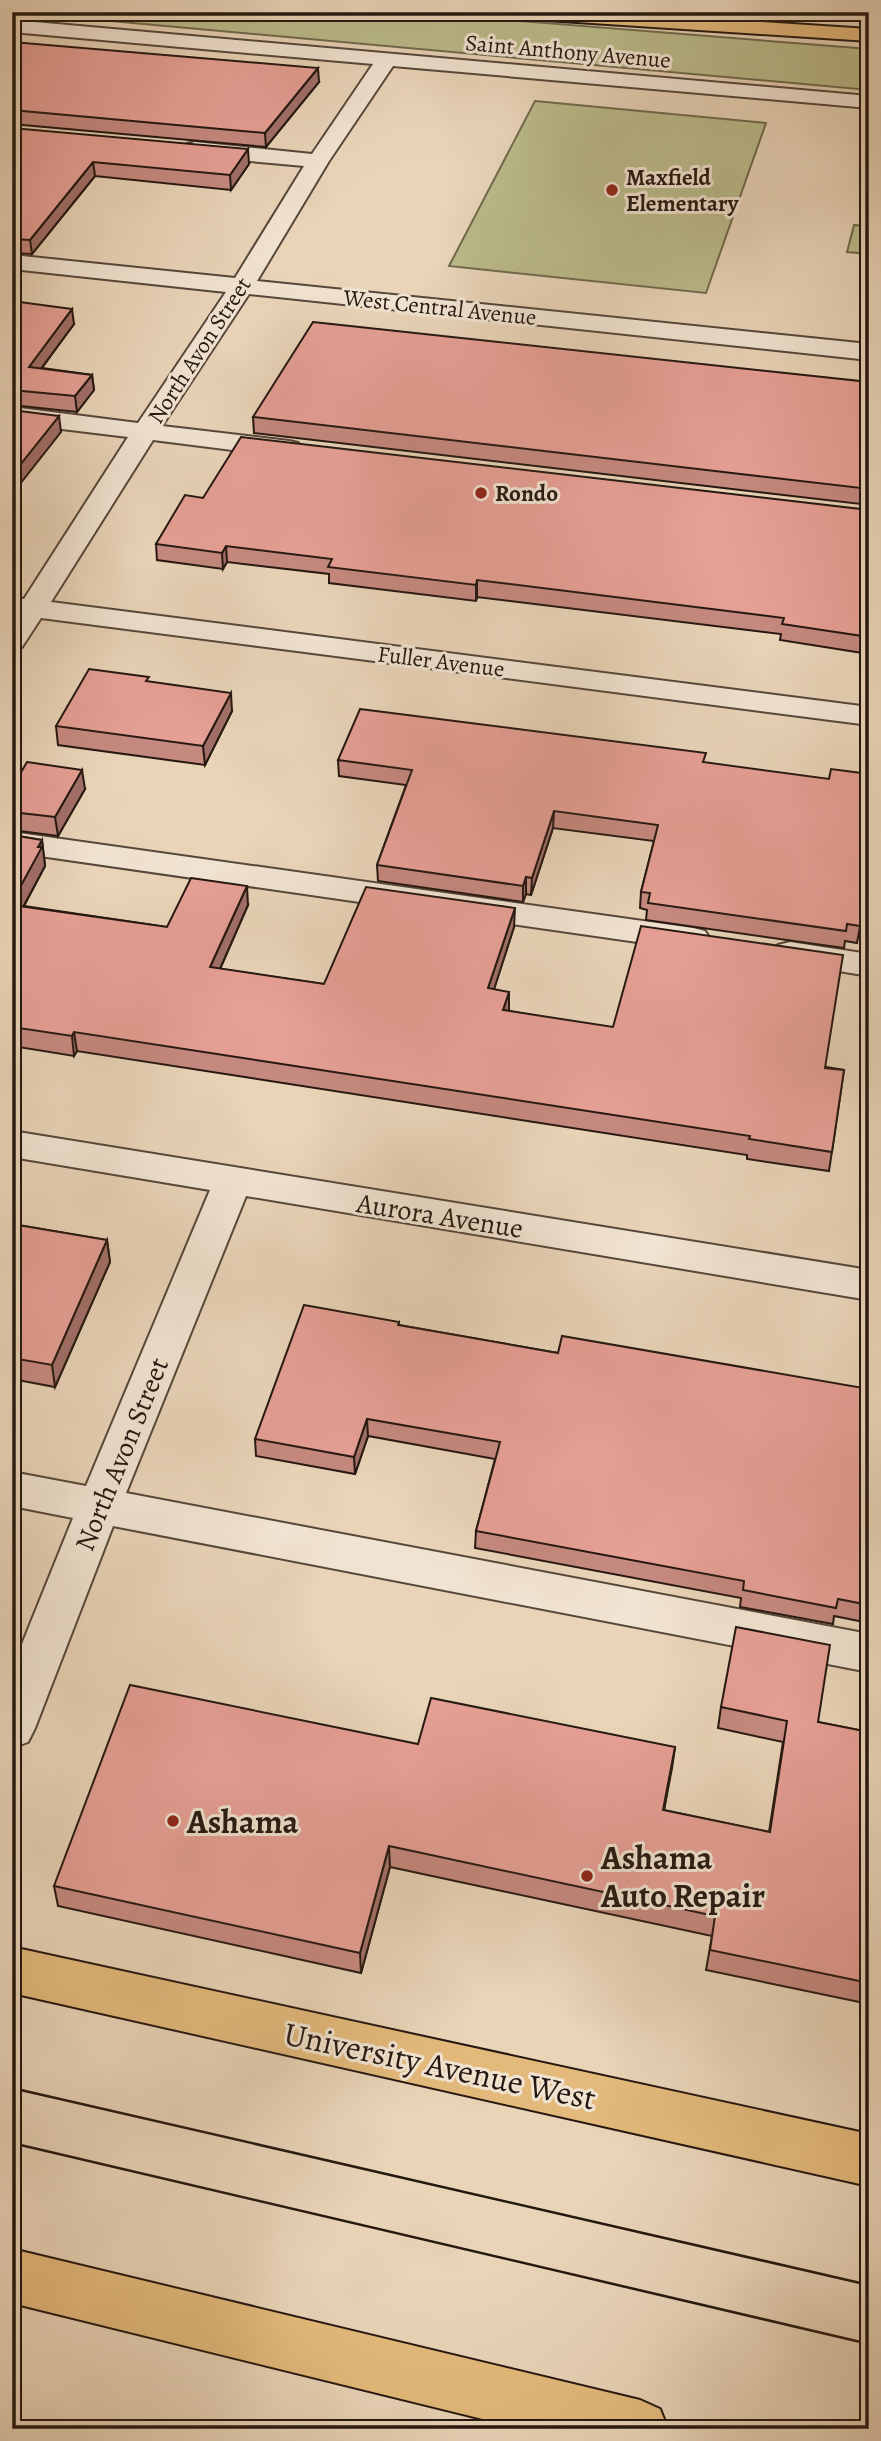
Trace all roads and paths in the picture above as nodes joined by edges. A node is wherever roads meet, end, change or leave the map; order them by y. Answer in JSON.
{"nodes":[{"id":1,"x":515,"y":12,"type":"edge"},
{"id":2,"x":689,"y":12,"type":"edge"},
{"id":3,"x":12,"y":26,"type":"edge"},
{"id":4,"x":869,"y":28,"type":"edge"},
{"id":5,"x":869,"y":36,"type":"edge"},
{"id":6,"x":387,"y":60,"type":"junction"},
{"id":7,"x":869,"y":102,"type":"edge"},
{"id":8,"x":172,"y":147,"type":"edge"},
{"id":9,"x":318,"y":161,"type":"junction"},
{"id":10,"x":12,"y":262,"type":"edge"},
{"id":11,"x":242,"y":286,"type":"junction"},
{"id":12,"x":869,"y":352,"type":"edge"},
{"id":13,"x":12,"y":415,"type":"edge"},
{"id":14,"x":145,"y":432,"type":"junction"},
{"id":15,"x":315,"y":452,"type":"edge"},
{"id":16,"x":23,"y":607,"type":"edge"},
{"id":17,"x":12,"y":641,"type":"edge"},
{"id":18,"x":869,"y":716,"type":"edge"},
{"id":19,"x":12,"y":842,"type":"edge"},
{"id":20,"x":717,"y":943,"type":"edge"},
{"id":21,"x":758,"y":949,"type":"edge"},
{"id":22,"x":869,"y":965,"type":"edge"},
{"id":23,"x":12,"y":1144,"type":"edge"},
{"id":24,"x":233,"y":1181,"type":"junction"},
{"id":25,"x":869,"y":1286,"type":"edge"},
{"id":26,"x":12,"y":1489,"type":"edge"},
{"id":27,"x":99,"y":1506,"type":"junction"},
{"id":28,"x":869,"y":1653,"type":"edge"},
{"id":29,"x":12,"y":1728,"type":"edge"},
{"id":30,"x":12,"y":1970,"type":"edge"},
{"id":31,"x":869,"y":2160,"type":"edge"},
{"id":32,"x":12,"y":2276,"type":"edge"},
{"id":33,"x":640,"y":2429,"type":"edge"}],
"edges":[{"from":1,"to":5,"type":"main road"},
{"from":2,"to":4,"type":"main road"},
{"from":3,"to":6,"type":"street","name":"Saint Anthony Avenue"},
{"from":6,"to":7,"type":"street","name":"Saint Anthony Avenue"},
{"from":6,"to":9,"type":"street","name":"North Avon Street"},
{"from":8,"to":9,"type":"street"},
{"from":9,"to":11,"type":"street","name":"North Avon Street"},
{"from":10,"to":11,"type":"street","name":"West Central Avenue"},
{"from":11,"to":12,"type":"street","name":"West Central Avenue"},
{"from":11,"to":14,"type":"street","name":"North Avon Street"},
{"from":13,"to":14,"type":"street"},
{"from":14,"to":15,"type":"street"},
{"from":14,"to":16,"type":"street","name":"North Avon Street"},
{"from":16,"to":17,"type":"street","name":"North Avon Street"},
{"from":16,"to":18,"type":"street","name":"Fuller Avenue"},
{"from":19,"to":20,"type":"street"},
{"from":21,"to":22,"type":"street"},
{"from":23,"to":24,"type":"street","name":"Aurora Avenue"},
{"from":24,"to":25,"type":"street","name":"Aurora Avenue"},
{"from":24,"to":27,"type":"street","name":"North Avon Street"},
{"from":26,"to":27,"type":"street"},
{"from":27,"to":28,"type":"street"},
{"from":27,"to":29,"type":"street","name":"North Avon Street"},
{"from":30,"to":31,"type":"main road","name":"University Avenue West"},
{"from":32,"to":33,"type":"main road"}]}
